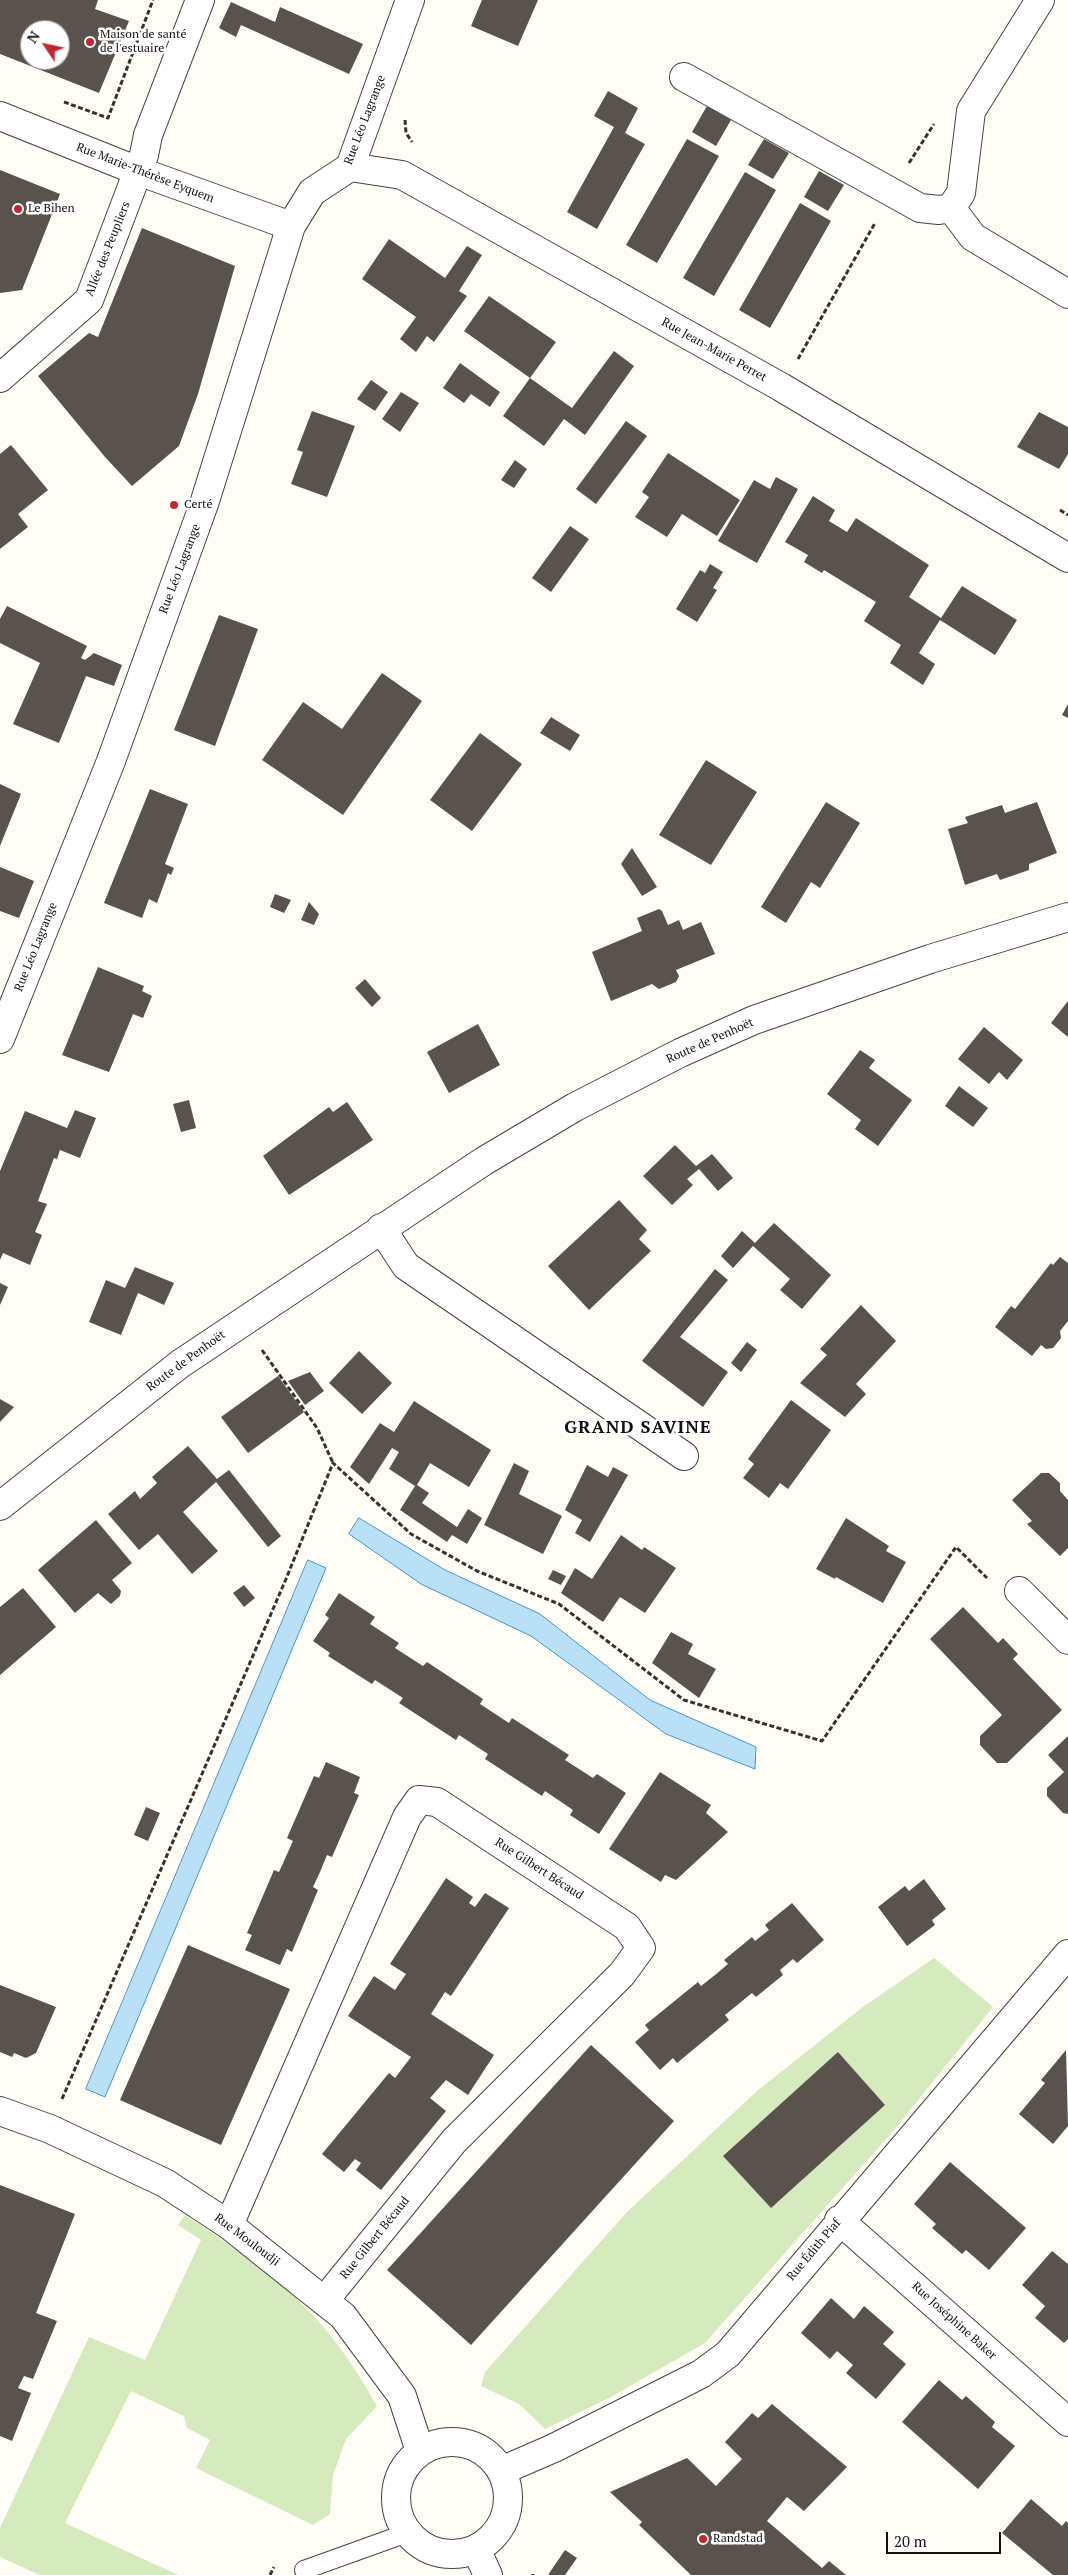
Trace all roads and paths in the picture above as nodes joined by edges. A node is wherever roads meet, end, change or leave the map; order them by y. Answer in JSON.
{"nodes":[{"id":1,"x":153,"y":0,"type":"edge"},
{"id":2,"x":200,"y":0,"type":"edge"},
{"id":3,"x":410,"y":0,"type":"edge"},
{"id":4,"x":1040,"y":0,"type":"edge"},
{"id":5,"x":684,"y":77,"type":"dead end"},
{"id":6,"x":63,"y":102,"type":"dead end"},
{"id":7,"x":0,"y":116,"type":"edge"},
{"id":8,"x":350,"y":167,"type":"junction"},
{"id":9,"x":138,"y":171,"type":"junction"},
{"id":10,"x":951,"y":208,"type":"junction"},
{"id":11,"x":291,"y":226,"type":"junction"},
{"id":12,"x":1068,"y":294,"type":"edge"},
{"id":13,"x":0,"y":378,"type":"edge"},
{"id":14,"x":1068,"y":558,"type":"edge"},
{"id":15,"x":1068,"y":917,"type":"edge"},
{"id":16,"x":0,"y":1039,"type":"edge"},
{"id":17,"x":381,"y":1228,"type":"junction"},
{"id":18,"x":260,"y":1347,"type":"dead end"},
{"id":19,"x":684,"y":1456,"type":"dead end"},
{"id":20,"x":332,"y":1463,"type":"junction"},
{"id":21,"x":0,"y":1506,"type":"edge"},
{"id":22,"x":1019,"y":1591,"type":"joint"},
{"id":23,"x":1068,"y":1640,"type":"edge"},
{"id":24,"x":1068,"y":1954,"type":"edge"},
{"id":25,"x":61,"y":2101,"type":"dead end"},
{"id":26,"x":0,"y":2111,"type":"edge"},
{"id":27,"x":839,"y":2220,"type":"junction"},
{"id":28,"x":229,"y":2225,"type":"junction"},
{"id":29,"x":324,"y":2300,"type":"junction"},
{"id":30,"x":1068,"y":2422,"type":"edge"},
{"id":31,"x":420,"y":2451,"type":"junction"},
{"id":32,"x":502,"y":2471,"type":"junction"},
{"id":33,"x":407,"y":2533,"type":"junction"},
{"id":34,"x":476,"y":2549,"type":"junction"},
{"id":35,"x":307,"y":2575,"type":"edge"},
{"id":36,"x":488,"y":2575,"type":"edge"}],
"edges":[{"from":1,"to":6,"type":"path"},
{"from":2,"to":9,"type":"street","name":"Allée des Peupliers"},
{"from":3,"to":8,"type":"street","name":"Rue Léo Lagrange"},
{"from":4,"to":10,"type":"street"},
{"from":5,"to":10,"type":"street"},
{"from":7,"to":9,"type":"street","name":"Rue Marie-Thérèse Eyquem"},
{"from":8,"to":11,"type":"street","name":"Rue Léo Lagrange"},
{"from":8,"to":14,"type":"street","name":"Rue Jean-Marie Perret"},
{"from":9,"to":11,"type":"street","name":"Rue Marie-Thérèse Eyquem"},
{"from":9,"to":13,"type":"street","name":"Allée des Peupliers"},
{"from":10,"to":12,"type":"street"},
{"from":11,"to":16,"type":"street","name":"Rue Léo Lagrange"},
{"from":15,"to":17,"type":"street","name":"Route de Penhoët"},
{"from":17,"to":19,"type":"street"},
{"from":17,"to":21,"type":"street","name":"Route de Penhoët"},
{"from":18,"to":20,"type":"path"},
{"from":20,"to":22,"type":"path"},
{"from":20,"to":25,"type":"path"},
{"from":22,"to":23,"type":"street"},
{"from":24,"to":27,"type":"street","name":"Rue Édith Piaf"},
{"from":26,"to":28,"type":"street","name":"Rue Mouloudji"},
{"from":27,"to":30,"type":"street","name":"Rue Joséphine Baker"},
{"from":27,"to":32,"type":"street","name":"Rue Édith Piaf"},
{"from":28,"to":29,"type":"street","name":"Rue Mouloudji"},
{"from":28,"to":29,"type":"street","name":"Rue Gilbert Bécaud"},
{"from":29,"to":31,"type":"street","name":"Rue Mouloudji"},
{"from":31,"to":32,"type":"street"},
{"from":31,"to":33,"type":"street"},
{"from":32,"to":34,"type":"street"},
{"from":33,"to":34,"type":"street"},
{"from":33,"to":35,"type":"lane"},
{"from":34,"to":36,"type":"street"}]}
